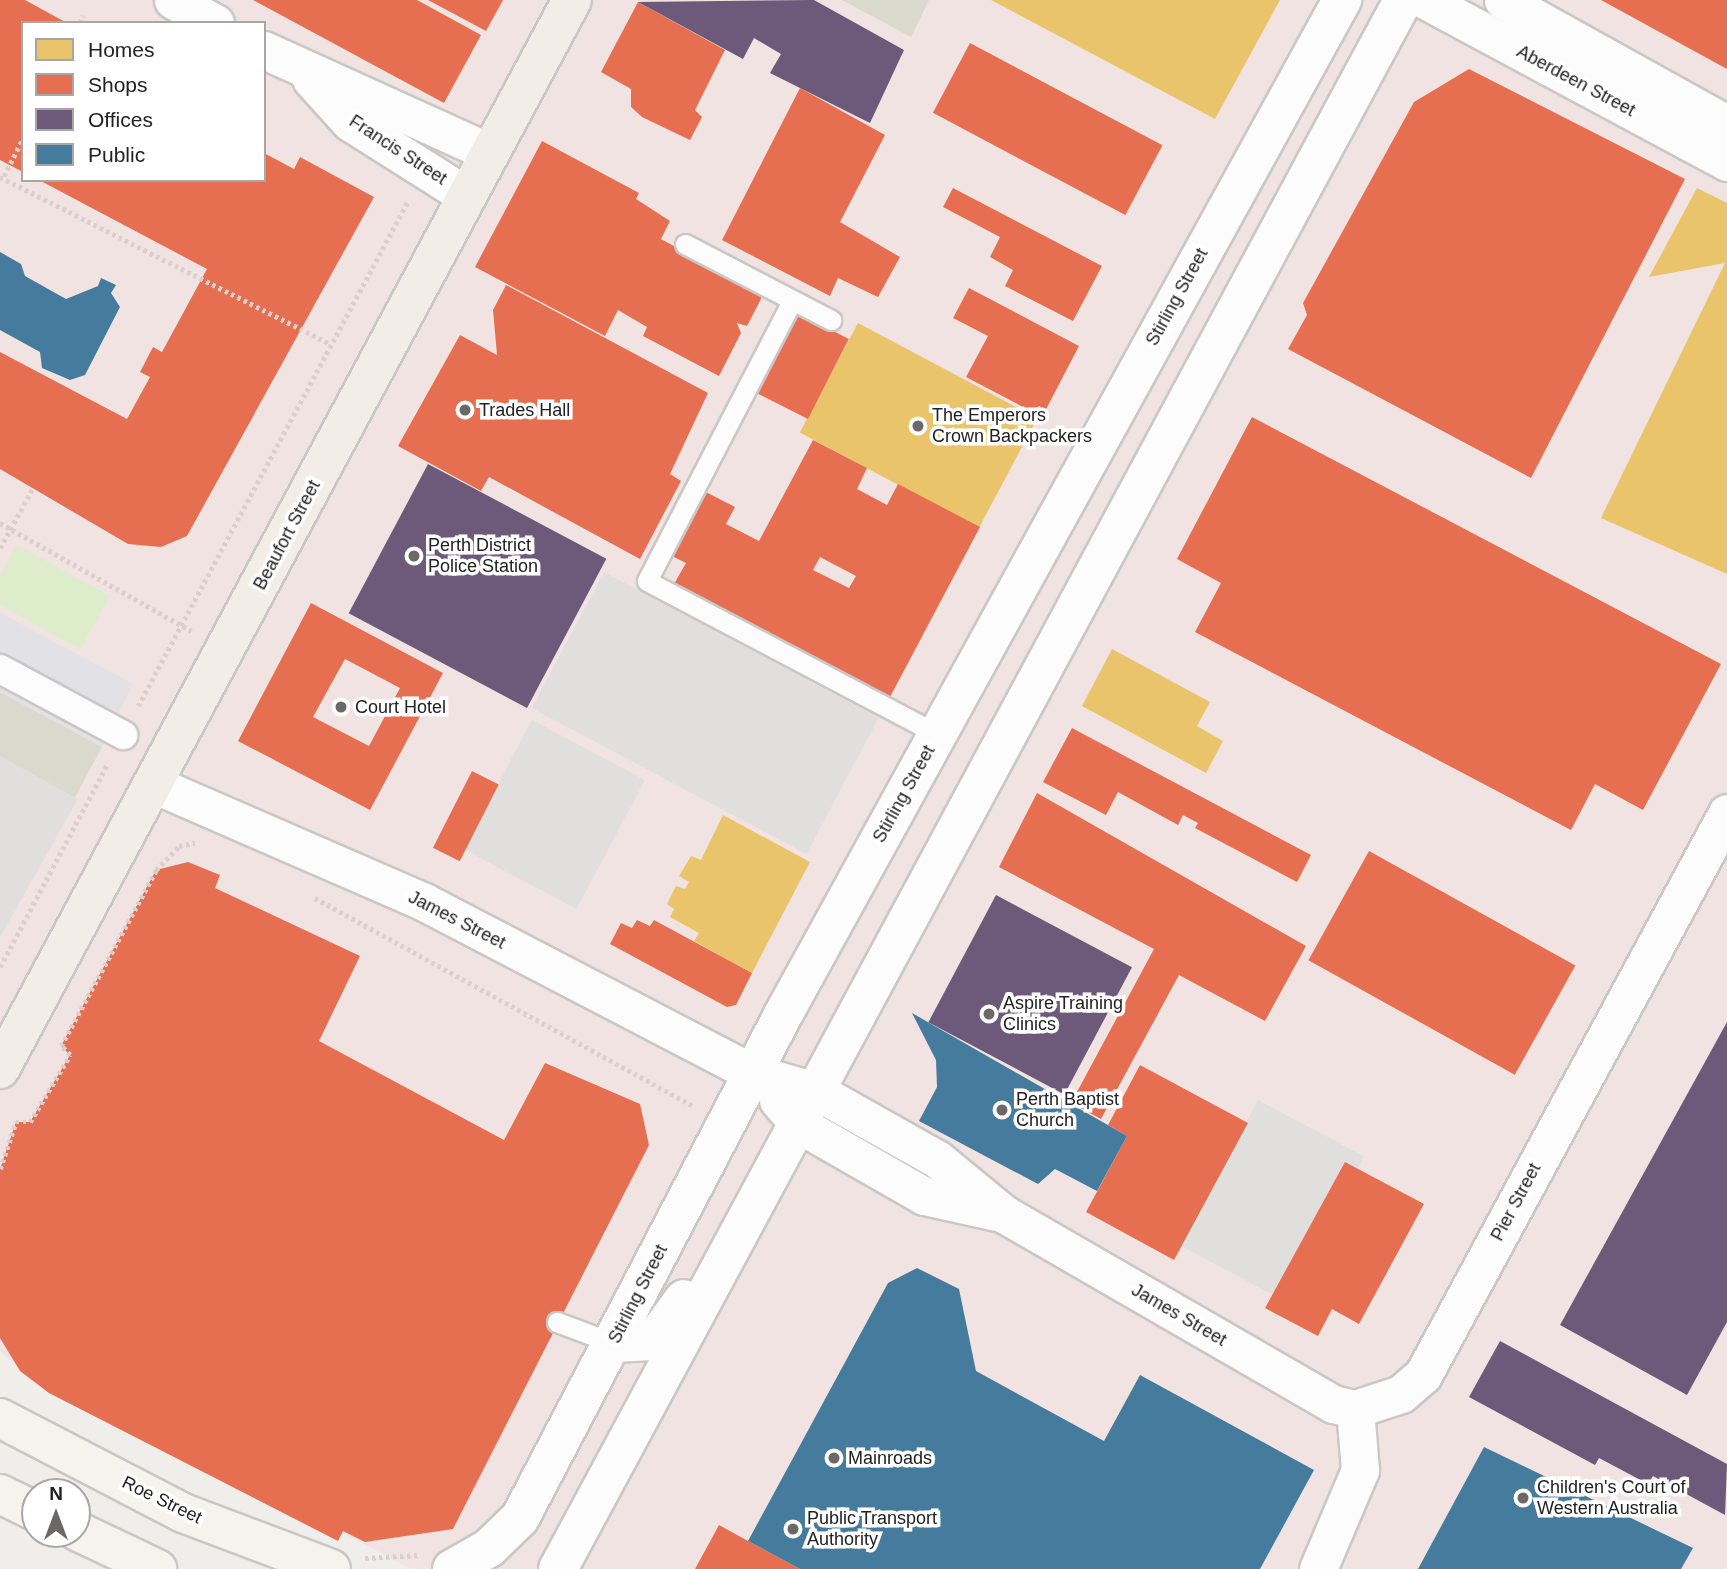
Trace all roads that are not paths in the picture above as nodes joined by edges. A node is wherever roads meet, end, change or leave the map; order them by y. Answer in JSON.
{"nodes":[{"id":1,"x":173,"y":0,"type":"edge"},
{"id":2,"x":572,"y":0,"type":"edge"},
{"id":3,"x":1342,"y":0,"type":"edge"},
{"id":4,"x":1403,"y":0,"type":"edge"},
{"id":5,"x":1425,"y":0,"type":"edge"},
{"id":6,"x":1503,"y":0,"type":"edge"},
{"id":7,"x":211,"y":21,"type":"edge"},
{"id":8,"x":266,"y":51,"type":"edge"},
{"id":9,"x":303,"y":71,"type":"junction"},
{"id":10,"x":1727,"y":124,"type":"edge"},
{"id":11,"x":489,"y":152,"type":"junction"},
{"id":12,"x":1727,"y":162,"type":"edge"},
{"id":13,"x":467,"y":196,"type":"junction"},
{"id":14,"x":685,"y":244,"type":"dead end"},
{"id":15,"x":792,"y":300,"type":"junction"},
{"id":16,"x":831,"y":320,"type":"dead end"},
{"id":17,"x":0,"y":669,"type":"edge"},
{"id":18,"x":937,"y":734,"type":"junction"},
{"id":19,"x":123,"y":735,"type":"road end"},
{"id":20,"x":153,"y":784,"type":"junction"},
{"id":21,"x":1727,"y":813,"type":"edge"},
{"id":22,"x":0,"y":1069,"type":"edge"},
{"id":23,"x":753,"y":1073,"type":"junction"},
{"id":24,"x":818,"y":1092,"type":"junction"},
{"id":25,"x":800,"y":1125,"type":"junction"},
{"id":26,"x":1004,"y":1214,"type":"junction"},
{"id":27,"x":730,"y":1257,"type":"junction"},
{"id":28,"x":557,"y":1322,"type":"dead end"},
{"id":29,"x":613,"y":1343,"type":"junction"},
{"id":30,"x":1356,"y":1409,"type":"junction"},
{"id":31,"x":0,"y":1418,"type":"edge"},
{"id":32,"x":0,"y":1494,"type":"edge"},
{"id":33,"x":21,"y":1504,"type":"edge"},
{"id":34,"x":91,"y":1538,"type":"edge"},
{"id":35,"x":157,"y":1569,"type":"edge"},
{"id":36,"x":331,"y":1569,"type":"edge"},
{"id":37,"x":452,"y":1569,"type":"edge"},
{"id":38,"x":558,"y":1569,"type":"edge"},
{"id":39,"x":1318,"y":1569,"type":"edge"}],
"edges":[{"from":1,"to":7,"type":"street"},
{"from":2,"to":11,"type":"main road","name":"Beaufort Street"},
{"from":3,"to":18,"type":"street","name":"Stirling Street"},
{"from":4,"to":24,"type":"street"},
{"from":5,"to":12,"type":"street","name":"Aberdeen Street"},
{"from":6,"to":10,"type":"street","name":"Aberdeen Street"},
{"from":8,"to":9,"type":"street","name":"Francis Street"},
{"from":9,"to":11,"type":"street","name":"Francis Street"},
{"from":9,"to":13,"type":"street","name":"Francis Street"},
{"from":11,"to":13,"type":"main road","name":"Beaufort Street"},
{"from":13,"to":20,"type":"main road","name":"Beaufort Street"},
{"from":14,"to":15,"type":"lane"},
{"from":15,"to":16,"type":"lane"},
{"from":15,"to":18,"type":"lane"},
{"from":17,"to":19,"type":"street"},
{"from":18,"to":23,"type":"street","name":"Stirling Street"},
{"from":20,"to":22,"type":"main road","name":"Beaufort Street"},
{"from":20,"to":23,"type":"street","name":"James Street"},
{"from":21,"to":30,"type":"street","name":"Pier Street"},
{"from":23,"to":24,"type":"street","name":"James Street"},
{"from":23,"to":25,"type":"street","name":"James Street"},
{"from":23,"to":29,"type":"street","name":"Stirling Street"},
{"from":24,"to":25,"type":"street"},
{"from":24,"to":26,"type":"street","name":"James Street"},
{"from":25,"to":26,"type":"street","name":"James Street"},
{"from":25,"to":27,"type":"street"},
{"from":26,"to":30,"type":"street","name":"James Street"},
{"from":27,"to":29,"type":"street"},
{"from":27,"to":38,"type":"street"},
{"from":28,"to":29,"type":"lane"},
{"from":29,"to":37,"type":"street","name":"Stirling Street"},
{"from":30,"to":39,"type":"street"},
{"from":31,"to":36,"type":"main road","name":"Roe Street"},
{"from":32,"to":33,"type":"main road"},
{"from":34,"to":35,"type":"main road"}]}
